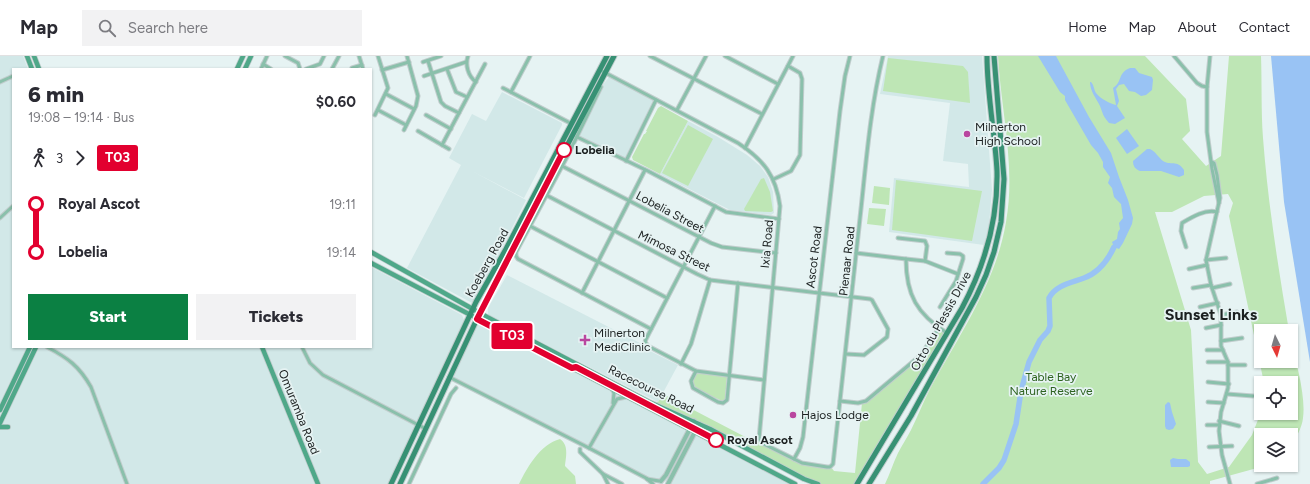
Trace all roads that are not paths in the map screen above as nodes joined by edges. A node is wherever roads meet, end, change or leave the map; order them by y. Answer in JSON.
{"nodes":[{"id":1,"x":27,"y":56,"type":"edge"},
{"id":2,"x":34,"y":56,"type":"edge"},
{"id":3,"x":243,"y":56,"type":"edge"},
{"id":4,"x":251,"y":56,"type":"edge"},
{"id":5,"x":267,"y":56,"type":"edge"},
{"id":6,"x":285,"y":56,"type":"edge"},
{"id":7,"x":323,"y":56,"type":"edge"},
{"id":8,"x":339,"y":56,"type":"edge"},
{"id":9,"x":359,"y":56,"type":"edge"},
{"id":10,"x":378,"y":56,"type":"edge"},
{"id":11,"x":407,"y":56,"type":"edge"},
{"id":12,"x":441,"y":56,"type":"edge"},
{"id":13,"x":468,"y":56,"type":"edge"},
{"id":14,"x":530,"y":56,"type":"edge"},
{"id":15,"x":607,"y":56,"type":"edge"},
{"id":16,"x":614,"y":56,"type":"edge"},
{"id":17,"x":650,"y":56,"type":"edge"},
{"id":18,"x":706,"y":56,"type":"edge"},
{"id":19,"x":725,"y":56,"type":"edge"},
{"id":20,"x":793,"y":56,"type":"edge"},
{"id":21,"x":850,"y":56,"type":"edge"},
{"id":22,"x":883,"y":56,"type":"edge"},
{"id":23,"x":987,"y":56,"type":"edge"},
{"id":24,"x":994,"y":56,"type":"edge"},
{"id":25,"x":1174,"y":56,"type":"edge"},
{"id":26,"x":1210,"y":56,"type":"edge"},
{"id":27,"x":428,"y":61,"type":"junction"},
{"id":28,"x":409,"y":62,"type":"junction"},
{"id":29,"x":423,"y":62,"type":"dead end"},
{"id":30,"x":466,"y":62,"type":"junction"},
{"id":31,"x":263,"y":64,"type":"junction"},
{"id":32,"x":485,"y":64,"type":"dead end"},
{"id":33,"x":362,"y":65,"type":"junction"},
{"id":34,"x":788,"y":66,"type":"junction"},
{"id":35,"x":34,"y":68,"type":"edge"},
{"id":36,"x":35,"y":68,"type":"edge"},
{"id":37,"x":237,"y":68,"type":"edge"},
{"id":38,"x":245,"y":68,"type":"edge"},
{"id":39,"x":261,"y":68,"type":"edge"},
{"id":40,"x":269,"y":68,"type":"edge"},
{"id":41,"x":300,"y":68,"type":"edge"},
{"id":42,"x":309,"y":68,"type":"edge"},
{"id":43,"x":333,"y":68,"type":"edge"},
{"id":44,"x":352,"y":68,"type":"edge"},
{"id":45,"x":363,"y":68,"type":"edge"},
{"id":46,"x":447,"y":69,"type":"junction"},
{"id":47,"x":382,"y":70,"type":"junction"},
{"id":48,"x":602,"y":71,"type":"junction"},
{"id":49,"x":432,"y":74,"type":"junction"},
{"id":50,"x":12,"y":76,"type":"edge"},
{"id":51,"x":424,"y":76,"type":"dead end"},
{"id":52,"x":693,"y":79,"type":"junction"},
{"id":53,"x":0,"y":82,"type":"edge"},
{"id":54,"x":476,"y":82,"type":"junction"},
{"id":55,"x":778,"y":84,"type":"junction"},
{"id":56,"x":1207,"y":87,"type":"junction"},
{"id":57,"x":504,"y":88,"type":"dead end"},
{"id":58,"x":601,"y":88,"type":"dead end"},
{"id":59,"x":511,"y":92,"type":"junction"},
{"id":60,"x":386,"y":94,"type":"junction"},
{"id":61,"x":467,"y":98,"type":"junction"},
{"id":62,"x":656,"y":100,"type":"junction"},
{"id":63,"x":414,"y":109,"type":"junction"},
{"id":64,"x":378,"y":110,"type":"junction"},
{"id":65,"x":677,"y":110,"type":"junction"},
{"id":66,"x":459,"y":113,"type":"junction"},
{"id":67,"x":762,"y":114,"type":"junction"},
{"id":68,"x":375,"y":115,"type":"dead end"},
{"id":69,"x":426,"y":115,"type":"dead end"},
{"id":70,"x":572,"y":124,"type":"junction"},
{"id":71,"x":406,"y":125,"type":"junction"},
{"id":72,"x":451,"y":129,"type":"junction"},
{"id":73,"x":404,"y":130,"type":"dead end"},
{"id":74,"x":418,"y":131,"type":"dead end"},
{"id":75,"x":577,"y":137,"type":"junction"},
{"id":76,"x":442,"y":144,"type":"junction"},
{"id":77,"x":449,"y":148,"type":"dead end"},
{"id":78,"x":745,"y":148,"type":"junction"},
{"id":79,"x":626,"y":161,"type":"junction"},
{"id":80,"x":562,"y":166,"type":"junction"},
{"id":81,"x":645,"y":170,"type":"junction"},
{"id":82,"x":774,"y":179,"type":"junction"},
{"id":83,"x":546,"y":195,"type":"junction"},
{"id":84,"x":629,"y":200,"type":"junction"},
{"id":85,"x":715,"y":206,"type":"junction"},
{"id":86,"x":12,"y":207,"type":"edge"},
{"id":87,"x":1217,"y":212,"type":"junction"},
{"id":88,"x":0,"y":218,"type":"edge"},
{"id":89,"x":779,"y":219,"type":"junction"},
{"id":90,"x":530,"y":226,"type":"junction"},
{"id":91,"x":614,"y":231,"type":"junction"},
{"id":92,"x":699,"y":237,"type":"junction"},
{"id":93,"x":898,"y":238,"type":"dead end"},
{"id":94,"x":1186,"y":247,"type":"dead end"},
{"id":95,"x":947,"y":252,"type":"dead end"},
{"id":96,"x":372,"y":253,"type":"edge"},
{"id":97,"x":776,"y":253,"type":"junction"},
{"id":98,"x":856,"y":253,"type":"junction"},
{"id":99,"x":1226,"y":258,"type":"dead end"},
{"id":100,"x":906,"y":260,"type":"junction"},
{"id":101,"x":1206,"y":260,"type":"junction"},
{"id":102,"x":925,"y":261,"type":"junction"},
{"id":103,"x":598,"y":262,"type":"junction"},
{"id":104,"x":372,"y":264,"type":"edge"},
{"id":105,"x":1207,"y":265,"type":"junction"},
{"id":106,"x":683,"y":267,"type":"junction"},
{"id":107,"x":1189,"y":269,"type":"dead end"},
{"id":108,"x":958,"y":274,"type":"junction"},
{"id":109,"x":710,"y":280,"type":"junction"},
{"id":110,"x":738,"y":283,"type":"junction"},
{"id":111,"x":1230,"y":284,"type":"dead end"},
{"id":112,"x":772,"y":287,"type":"junction"},
{"id":113,"x":1211,"y":287,"type":"junction"},
{"id":114,"x":1193,"y":288,"type":"dead end"},
{"id":115,"x":582,"y":292,"type":"junction"},
{"id":116,"x":819,"y":292,"type":"junction"},
{"id":117,"x":852,"y":296,"type":"junction"},
{"id":118,"x":667,"y":298,"type":"junction"},
{"id":119,"x":1218,"y":303,"type":"junction"},
{"id":120,"x":940,"y":307,"type":"dead end"},
{"id":121,"x":1200,"y":307,"type":"dead end"},
{"id":122,"x":473,"y":309,"type":"junction"},
{"id":123,"x":1237,"y":312,"type":"dead end"},
{"id":124,"x":480,"y":313,"type":"junction"},
{"id":125,"x":1221,"y":315,"type":"junction"},
{"id":126,"x":470,"y":316,"type":"junction"},
{"id":127,"x":477,"y":319,"type":"junction"},
{"id":128,"x":1221,"y":325,"type":"junction"},
{"id":129,"x":939,"y":328,"type":"junction"},
{"id":130,"x":1206,"y":328,"type":"dead end"},
{"id":131,"x":651,"y":329,"type":"junction"},
{"id":132,"x":947,"y":334,"type":"junction"},
{"id":133,"x":1242,"y":338,"type":"dead end"},
{"id":134,"x":1221,"y":341,"type":"junction"},
{"id":135,"x":30,"y":348,"type":"edge"},
{"id":136,"x":36,"y":348,"type":"edge"},
{"id":137,"x":48,"y":348,"type":"edge"},
{"id":138,"x":262,"y":348,"type":"edge"},
{"id":139,"x":302,"y":348,"type":"edge"},
{"id":140,"x":1207,"y":350,"type":"dead end"},
{"id":141,"x":1223,"y":350,"type":"junction"},
{"id":142,"x":846,"y":354,"type":"junction"},
{"id":143,"x":1208,"y":362,"type":"dead end"},
{"id":144,"x":681,"y":364,"type":"junction"},
{"id":145,"x":1228,"y":364,"type":"junction"},
{"id":146,"x":1245,"y":365,"type":"dead end"},
{"id":147,"x":696,"y":371,"type":"junction"},
{"id":148,"x":730,"y":375,"type":"junction"},
{"id":149,"x":449,"y":378,"type":"junction"},
{"id":150,"x":764,"y":380,"type":"junction"},
{"id":151,"x":1208,"y":382,"type":"dead end"},
{"id":152,"x":1229,"y":384,"type":"junction"},
{"id":153,"x":456,"y":388,"type":"dead end"},
{"id":154,"x":611,"y":388,"type":"junction"},
{"id":155,"x":1227,"y":394,"type":"junction"},
{"id":156,"x":1253,"y":396,"type":"dead end"},
{"id":157,"x":628,"y":397,"type":"junction"},
{"id":158,"x":840,"y":401,"type":"junction"},
{"id":159,"x":1208,"y":402,"type":"dead end"},
{"id":160,"x":1224,"y":403,"type":"junction"},
{"id":161,"x":613,"y":405,"type":"junction"},
{"id":162,"x":0,"y":410,"type":"edge"},
{"id":163,"x":694,"y":421,"type":"junction"},
{"id":164,"x":0,"y":423,"type":"edge"},
{"id":165,"x":1219,"y":423,"type":"junction"},
{"id":166,"x":699,"y":424,"type":"junction"},
{"id":167,"x":1206,"y":425,"type":"dead end"},
{"id":168,"x":8,"y":426,"type":"dead end"},
{"id":169,"x":419,"y":426,"type":"junction"},
{"id":170,"x":1239,"y":426,"type":"dead end"},
{"id":171,"x":0,"y":427,"type":"edge"},
{"id":172,"x":426,"y":429,"type":"junction"},
{"id":173,"x":692,"y":430,"type":"junction"},
{"id":174,"x":1221,"y":446,"type":"junction"},
{"id":175,"x":1232,"y":446,"type":"dead end"},
{"id":176,"x":1209,"y":447,"type":"dead end"},
{"id":177,"x":589,"y":448,"type":"junction"},
{"id":178,"x":580,"y":449,"type":"dead end"},
{"id":179,"x":794,"y":459,"type":"junction"},
{"id":180,"x":830,"y":467,"type":"joint"},
{"id":181,"x":603,"y":474,"type":"junction"},
{"id":182,"x":611,"y":478,"type":"junction"},
{"id":183,"x":646,"y":478,"type":"junction"},
{"id":184,"x":1276,"y":478,"type":"dead end"},
{"id":185,"x":659,"y":482,"type":"edge"},
{"id":186,"x":788,"y":482,"type":"edge"},
{"id":187,"x":127,"y":484,"type":"edge"},
{"id":188,"x":318,"y":484,"type":"edge"},
{"id":189,"x":391,"y":484,"type":"edge"},
{"id":190,"x":400,"y":484,"type":"edge"},
{"id":191,"x":409,"y":484,"type":"edge"},
{"id":192,"x":608,"y":484,"type":"edge"},
{"id":193,"x":622,"y":484,"type":"edge"},
{"id":194,"x":653,"y":484,"type":"edge"},
{"id":195,"x":668,"y":484,"type":"edge"},
{"id":196,"x":795,"y":484,"type":"edge"},
{"id":197,"x":818,"y":484,"type":"edge"},
{"id":198,"x":857,"y":484,"type":"edge"},
{"id":199,"x":869,"y":484,"type":"edge"},
{"id":200,"x":1230,"y":484,"type":"edge"},
{"id":201,"x":1257,"y":484,"type":"edge"}],
"edges":[{"from":1,"to":35,"type":"main road"},
{"from":2,"to":36,"type":"main road"},
{"from":3,"to":37,"type":"main road"},
{"from":4,"to":38,"type":"main road"},
{"from":5,"to":31,"type":"street"},
{"from":6,"to":41,"type":"street"},
{"from":7,"to":42,"type":"street"},
{"from":8,"to":43,"type":"street"},
{"from":9,"to":33,"type":"street"},
{"from":10,"to":47,"type":"street"},
{"from":11,"to":28,"type":"street"},
{"from":12,"to":27,"type":"street"},
{"from":13,"to":30,"type":"street"},
{"from":14,"to":59,"type":"street"},
{"from":15,"to":48,"type":"main road","name":"Koeberg Road"},
{"from":16,"to":48,"type":"main road","name":"Koeberg Road"},
{"from":17,"to":52,"type":"street"},
{"from":18,"to":52,"type":"street"},
{"from":19,"to":55,"type":"street"},
{"from":20,"to":34,"type":"street"},
{"from":21,"to":116,"type":"street","name":"Ascot Road"},
{"from":22,"to":98,"type":"street","name":"Pienaar Road"},
{"from":23,"to":132,"type":"main road","name":"Otto du Plessis Drive"},
{"from":24,"to":199,"type":"main road","name":"Otto du Plessis Drive"},
{"from":25,"to":56,"type":"street"},
{"from":26,"to":56,"type":"street"},
{"from":27,"to":29,"type":"street"},
{"from":27,"to":49,"type":"street"},
{"from":28,"to":47,"type":"street"},
{"from":28,"to":63,"type":"street"},
{"from":30,"to":46,"type":"street"},
{"from":30,"to":54,"type":"street"},
{"from":31,"to":39,"type":"street"},
{"from":31,"to":40,"type":"street"},
{"from":32,"to":54,"type":"street"},
{"from":33,"to":44,"type":"street"},
{"from":33,"to":45,"type":"street"},
{"from":34,"to":55,"type":"street"},
{"from":34,"to":82,"type":"street"},
{"from":46,"to":49,"type":"street"},
{"from":46,"to":61,"type":"street"},
{"from":47,"to":60,"type":"street"},
{"from":48,"to":62,"type":"street","name":"Ixia Road"},
{"from":48,"to":70,"type":"main road","name":"Koeberg Road"},
{"from":48,"to":124,"type":"main road","name":"Koeberg Road"},
{"from":49,"to":51,"type":"street"},
{"from":49,"to":66,"type":"street"},
{"from":50,"to":53,"type":"street"},
{"from":52,"to":65,"type":"street"},
{"from":52,"to":67,"type":"street"},
{"from":54,"to":61,"type":"street"},
{"from":55,"to":67,"type":"street"},
{"from":56,"to":87,"type":"street"},
{"from":57,"to":59,"type":"street"},
{"from":58,"to":75,"type":"street"},
{"from":59,"to":70,"type":"street"},
{"from":60,"to":63,"type":"street"},
{"from":60,"to":64,"type":"street"},
{"from":61,"to":66,"type":"street"},
{"from":62,"to":65,"type":"street","name":"Ixia Road"},
{"from":62,"to":79,"type":"street"},
{"from":63,"to":71,"type":"street"},
{"from":64,"to":68,"type":"street"},
{"from":64,"to":71,"type":"street"},
{"from":65,"to":78,"type":"street","name":"Ixia Road"},
{"from":66,"to":72,"type":"street"},
{"from":67,"to":78,"type":"street"},
{"from":69,"to":72,"type":"street"},
{"from":70,"to":122,"type":"main road","name":"Koeberg Road"},
{"from":71,"to":73,"type":"street"},
{"from":72,"to":76,"type":"street"},
{"from":74,"to":76,"type":"street"},
{"from":75,"to":79,"type":"street"},
{"from":75,"to":80,"type":"street"},
{"from":76,"to":77,"type":"street"},
{"from":78,"to":82,"type":"street","name":"Ixia Road"},
{"from":79,"to":81,"type":"street"},
{"from":80,"to":83,"type":"street"},
{"from":80,"to":84,"type":"street","name":"Lobelia Street"},
{"from":81,"to":84,"type":"street"},
{"from":81,"to":85,"type":"street"},
{"from":82,"to":89,"type":"street","name":"Ixia Road"},
{"from":83,"to":90,"type":"street"},
{"from":83,"to":91,"type":"street","name":"Mimosa Street"},
{"from":84,"to":91,"type":"street"},
{"from":84,"to":92,"type":"street","name":"Lobelia Street"},
{"from":85,"to":89,"type":"street"},
{"from":85,"to":92,"type":"street"},
{"from":86,"to":88,"type":"street"},
{"from":87,"to":94,"type":"street"},
{"from":87,"to":101,"type":"street"},
{"from":89,"to":97,"type":"street","name":"Ixia Road"},
{"from":90,"to":103,"type":"street"},
{"from":90,"to":115,"type":"street"},
{"from":91,"to":103,"type":"street"},
{"from":91,"to":106,"type":"street","name":"Mimosa Street"},
{"from":92,"to":97,"type":"street","name":"Lobelia Street"},
{"from":92,"to":106,"type":"street"},
{"from":93,"to":102,"type":"street"},
{"from":95,"to":108,"type":"street"},
{"from":96,"to":122,"type":"main road","name":"Racecourse Road"},
{"from":97,"to":112,"type":"street","name":"Ixia Road"},
{"from":98,"to":100,"type":"street"},
{"from":98,"to":117,"type":"street","name":"Pienaar Road"},
{"from":99,"to":101,"type":"street"},
{"from":100,"to":102,"type":"street"},
{"from":100,"to":129,"type":"street"},
{"from":101,"to":105,"type":"street"},
{"from":102,"to":108,"type":"street"},
{"from":103,"to":115,"type":"street"},
{"from":103,"to":118,"type":"street"},
{"from":104,"to":126,"type":"main road","name":"Racecourse Road"},
{"from":105,"to":107,"type":"street"},
{"from":105,"to":113,"type":"street"},
{"from":106,"to":109,"type":"street","name":"Mimosa Street"},
{"from":106,"to":118,"type":"street"},
{"from":108,"to":120,"type":"street"},
{"from":109,"to":110,"type":"street","name":"Mimosa Street"},
{"from":109,"to":144,"type":"street"},
{"from":110,"to":112,"type":"street","name":"Mimosa Street"},
{"from":110,"to":148,"type":"street"},
{"from":111,"to":113,"type":"street"},
{"from":112,"to":116,"type":"street","name":"Mimosa Street"},
{"from":112,"to":150,"type":"street","name":"Ixia Road"},
{"from":113,"to":114,"type":"street"},
{"from":113,"to":119,"type":"street"},
{"from":115,"to":131,"type":"street"},
{"from":116,"to":117,"type":"street","name":"Mimosa Street"},
{"from":116,"to":179,"type":"street","name":"Ascot Road"},
{"from":117,"to":142,"type":"street","name":"Pienaar Road"},
{"from":117,"to":142,"type":"street","name":"Mimosa Street"},
{"from":118,"to":131,"type":"street"},
{"from":119,"to":121,"type":"street"},
{"from":119,"to":125,"type":"street"},
{"from":122,"to":124,"type":"main road","name":"Racecourse Road"},
{"from":122,"to":126,"type":"main road","name":"Koeberg Road"},
{"from":123,"to":125,"type":"street"},
{"from":124,"to":127,"type":"main road","name":"Koeberg Road"},
{"from":124,"to":163,"type":"main road","name":"Racecourse Road"},
{"from":125,"to":128,"type":"street"},
{"from":126,"to":127,"type":"main road","name":"Racecourse Road"},
{"from":126,"to":169,"type":"main road","name":"Koeberg Road"},
{"from":127,"to":149,"type":"main road","name":"Koeberg Road"},
{"from":127,"to":154,"type":"main road","name":"Racecourse Road"},
{"from":128,"to":130,"type":"street"},
{"from":128,"to":134,"type":"street"},
{"from":129,"to":132,"type":"street"},
{"from":129,"to":158,"type":"street"},
{"from":131,"to":144,"type":"street"},
{"from":132,"to":198,"type":"main road","name":"Otto du Plessis Drive"},
{"from":133,"to":134,"type":"street"},
{"from":134,"to":141,"type":"street"},
{"from":135,"to":162,"type":"main road"},
{"from":136,"to":164,"type":"main road"},
{"from":137,"to":187,"type":"street"},
{"from":138,"to":188,"type":"main road","name":"Omuramba Road"},
{"from":139,"to":169,"type":"street"},
{"from":140,"to":141,"type":"street"},
{"from":141,"to":145,"type":"street"},
{"from":142,"to":158,"type":"street","name":"Pienaar Road"},
{"from":143,"to":145,"type":"street"},
{"from":144,"to":147,"type":"street"},
{"from":145,"to":146,"type":"street"},
{"from":145,"to":152,"type":"street"},
{"from":147,"to":148,"type":"street"},
{"from":147,"to":148,"type":"street"},
{"from":148,"to":150,"type":"street"},
{"from":149,"to":172,"type":"main road","name":"Koeberg Road"},
{"from":149,"to":177,"type":"street"},
{"from":150,"to":179,"type":"street","name":"Ixia Road"},
{"from":151,"to":152,"type":"street"},
{"from":152,"to":155,"type":"street"},
{"from":153,"to":191,"type":"street"},
{"from":154,"to":157,"type":"main road","name":"Racecourse Road"},
{"from":154,"to":161,"type":"street"},
{"from":155,"to":156,"type":"street"},
{"from":155,"to":160,"type":"street"},
{"from":157,"to":161,"type":"street"},
{"from":157,"to":173,"type":"main road","name":"Racecourse Road"},
{"from":158,"to":180,"type":"street","name":"Pienaar Road"},
{"from":159,"to":160,"type":"street"},
{"from":160,"to":165,"type":"street"},
{"from":161,"to":177,"type":"street"},
{"from":163,"to":166,"type":"main road","name":"Racecourse Road"},
{"from":163,"to":173,"type":"street"},
{"from":165,"to":167,"type":"street"},
{"from":165,"to":170,"type":"street"},
{"from":165,"to":174,"type":"street"},
{"from":166,"to":173,"type":"street"},
{"from":166,"to":197,"type":"main road","name":"Racecourse Road"},
{"from":168,"to":171,"type":"main road"},
{"from":169,"to":172,"type":"street"},
{"from":169,"to":189,"type":"main road","name":"Koeberg Road"},
{"from":172,"to":190,"type":"main road","name":"Koeberg Road"},
{"from":173,"to":185,"type":"street"},
{"from":173,"to":186,"type":"main road","name":"Racecourse Road"},
{"from":173,"to":195,"type":"street"},
{"from":174,"to":175,"type":"street"},
{"from":174,"to":176,"type":"street"},
{"from":174,"to":200,"type":"street"},
{"from":177,"to":183,"type":"street"},
{"from":178,"to":181,"type":"street"},
{"from":179,"to":180,"type":"street","name":"Ixia Road"},
{"from":181,"to":182,"type":"street"},
{"from":181,"to":192,"type":"street"},
{"from":182,"to":192,"type":"street"},
{"from":182,"to":193,"type":"street"},
{"from":183,"to":185,"type":"street"},
{"from":183,"to":194,"type":"street"},
{"from":184,"to":201,"type":"street"},
{"from":185,"to":195,"type":"street"},
{"from":186,"to":196,"type":"main road","name":"Racecourse Road"}]}
